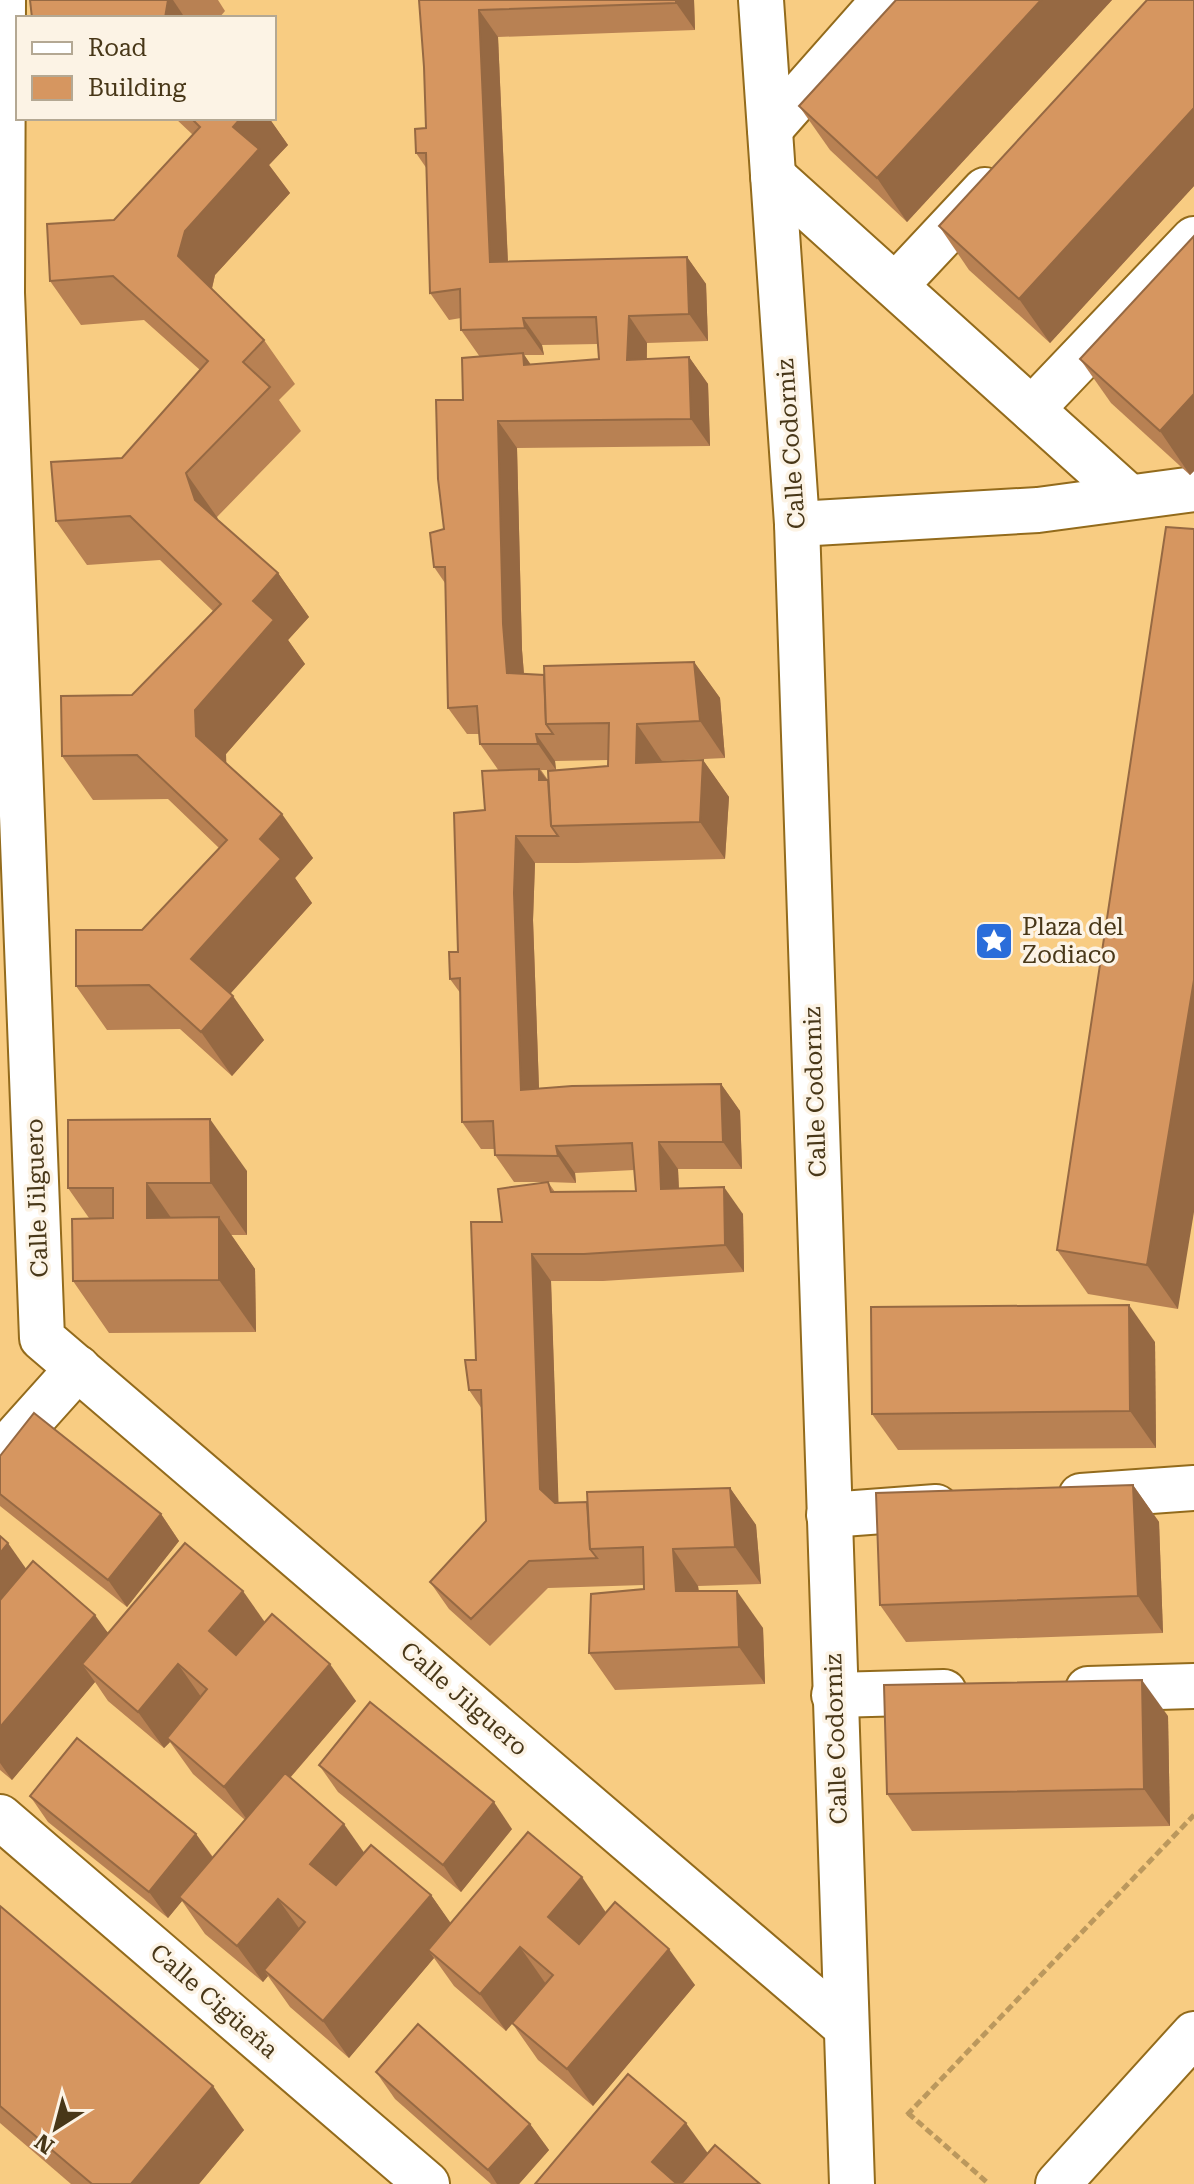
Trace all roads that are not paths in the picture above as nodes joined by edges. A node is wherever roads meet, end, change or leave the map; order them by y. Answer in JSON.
{"nodes":[{"id":1,"x":3,"y":0,"type":"edge"},
{"id":2,"x":761,"y":0,"type":"edge"},
{"id":3,"x":884,"y":0,"type":"edge"},
{"id":4,"x":770,"y":129,"type":"junction"},
{"id":5,"x":1014,"y":159,"type":"edge"},
{"id":6,"x":773,"y":176,"type":"junction"},
{"id":7,"x":1194,"y":239,"type":"edge"},
{"id":8,"x":896,"y":285,"type":"junction"},
{"id":9,"x":1,"y":293,"type":"edge"},
{"id":10,"x":1032,"y":409,"type":"junction"},
{"id":11,"x":1194,"y":489,"type":"edge"},
{"id":12,"x":1129,"y":497,"type":"junction"},
{"id":13,"x":797,"y":524,"type":"junction"},
{"id":14,"x":78,"y":1368,"type":"junction"},
{"id":15,"x":0,"y":1455,"type":"edge"},
{"id":16,"x":1194,"y":1488,"type":"edge"},
{"id":17,"x":1035,"y":1500,"type":"edge"},
{"id":18,"x":972,"y":1504,"type":"edge"},
{"id":19,"x":829,"y":1515,"type":"junction"},
{"id":20,"x":1194,"y":1686,"type":"edge"},
{"id":21,"x":1053,"y":1689,"type":"edge"},
{"id":22,"x":991,"y":1691,"type":"edge"},
{"id":23,"x":834,"y":1695,"type":"junction"},
{"id":24,"x":0,"y":1817,"type":"edge"},
{"id":25,"x":845,"y":2026,"type":"junction"},
{"id":26,"x":1194,"y":2034,"type":"edge"},
{"id":27,"x":427,"y":2184,"type":"edge"},
{"id":28,"x":852,"y":2184,"type":"edge"},
{"id":29,"x":1058,"y":2184,"type":"edge"}],
"edges":[{"from":1,"to":9,"type":"street","name":"Calle Jilguero"},
{"from":2,"to":4,"type":"street","name":"Calle Codorniz"},
{"from":3,"to":4,"type":"street"},
{"from":4,"to":6,"type":"street","name":"Calle Codorniz"},
{"from":5,"to":8,"type":"street"},
{"from":6,"to":8,"type":"street"},
{"from":6,"to":13,"type":"street","name":"Calle Codorniz"},
{"from":7,"to":10,"type":"street"},
{"from":8,"to":10,"type":"street"},
{"from":9,"to":14,"type":"street","name":"Calle Jilguero"},
{"from":10,"to":12,"type":"street"},
{"from":11,"to":12,"type":"street"},
{"from":12,"to":13,"type":"street"},
{"from":13,"to":19,"type":"street","name":"Calle Codorniz"},
{"from":14,"to":15,"type":"street"},
{"from":14,"to":25,"type":"street","name":"Calle Jilguero"},
{"from":16,"to":17,"type":"street"},
{"from":18,"to":19,"type":"street"},
{"from":19,"to":23,"type":"street","name":"Calle Codorniz"},
{"from":20,"to":21,"type":"street"},
{"from":22,"to":23,"type":"street"},
{"from":23,"to":25,"type":"street","name":"Calle Codorniz"},
{"from":24,"to":27,"type":"street","name":"Calle Cigüeña"},
{"from":25,"to":28,"type":"street","name":"Calle Codorniz"},
{"from":26,"to":29,"type":"street"}]}
